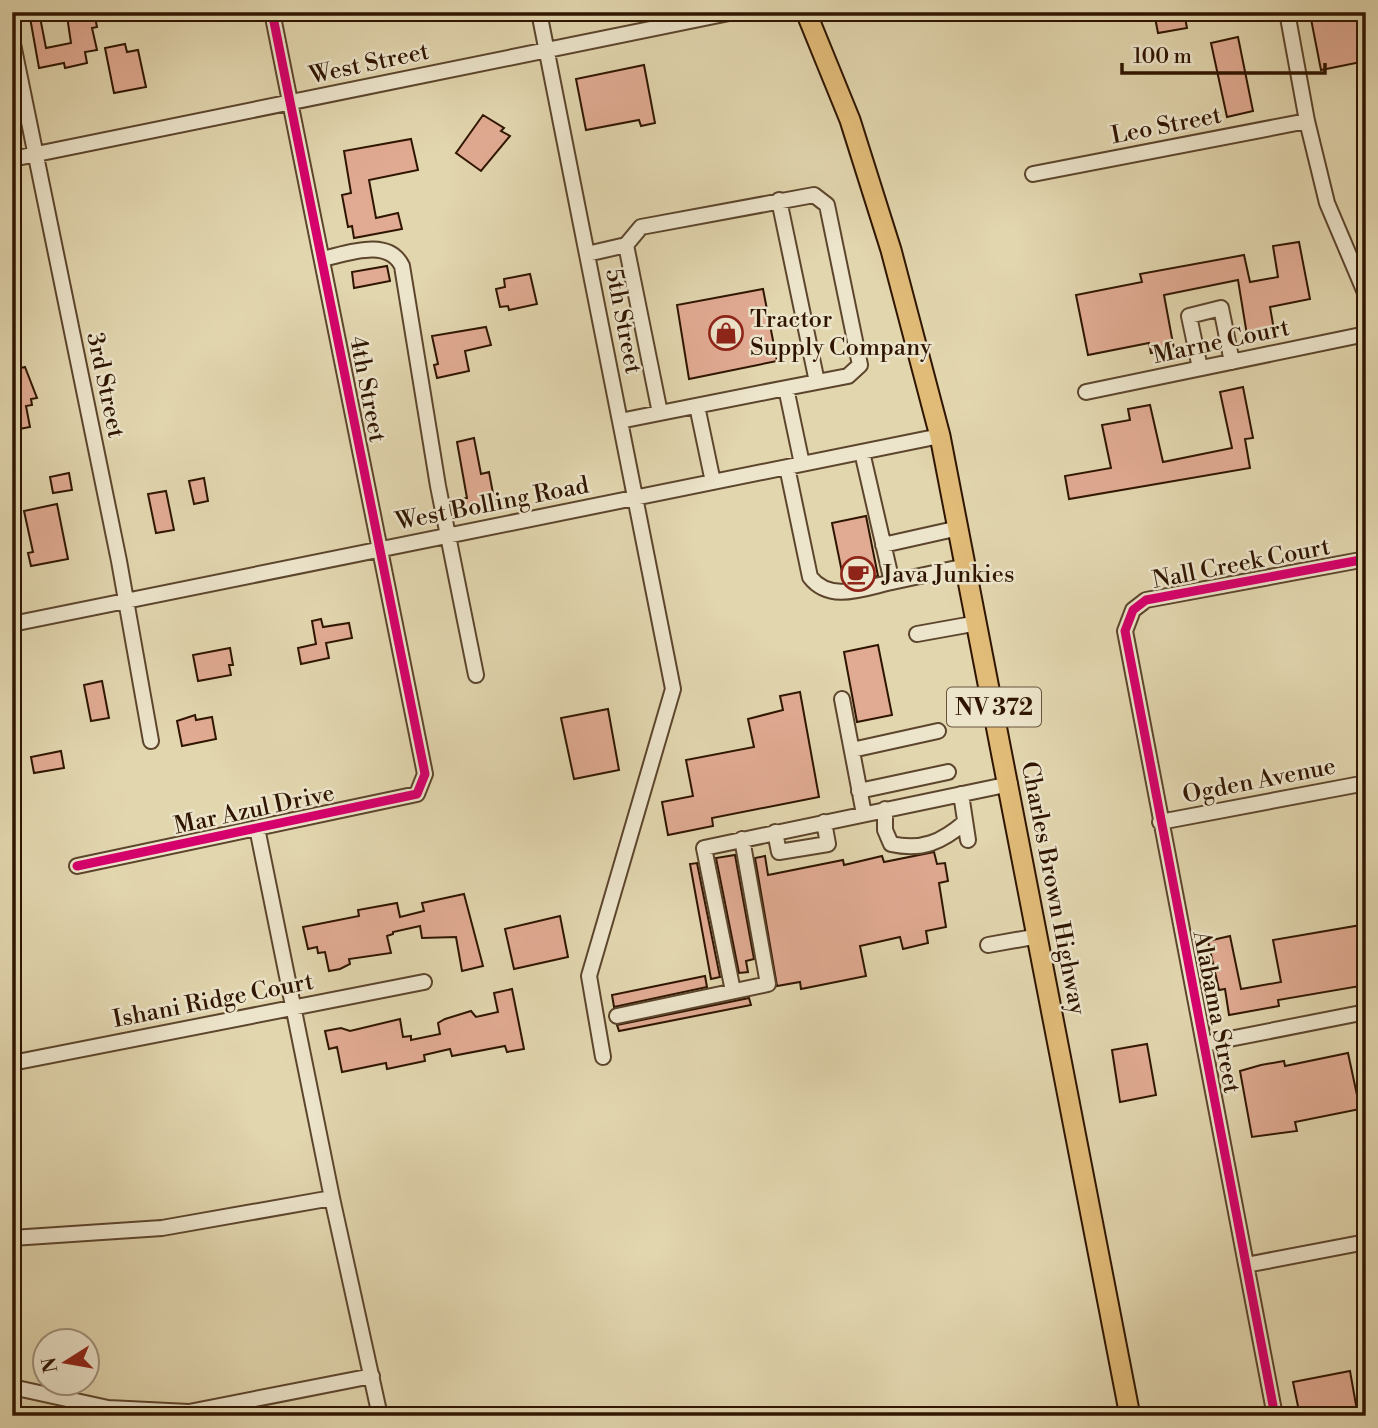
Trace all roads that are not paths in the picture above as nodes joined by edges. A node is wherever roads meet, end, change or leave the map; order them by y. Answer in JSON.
{"nodes":[{"id":1,"x":272,"y":12,"type":"edge"},
{"id":2,"x":539,"y":12,"type":"edge"},
{"id":3,"x":734,"y":12,"type":"edge"},
{"id":4,"x":806,"y":12,"type":"edge"},
{"id":5,"x":1287,"y":12,"type":"edge"},
{"id":6,"x":12,"y":38,"type":"edge"},
{"id":7,"x":547,"y":50,"type":"junction"},
{"id":8,"x":290,"y":102,"type":"junction"},
{"id":9,"x":1307,"y":121,"type":"junction"},
{"id":10,"x":35,"y":154,"type":"junction"},
{"id":11,"x":12,"y":159,"type":"edge"},
{"id":12,"x":1033,"y":174,"type":"dead end"},
{"id":13,"x":779,"y":200,"type":"junction"},
{"id":14,"x":626,"y":245,"type":"junction"},
{"id":15,"x":587,"y":254,"type":"junction"},
{"id":16,"x":322,"y":259,"type":"junction"},
{"id":17,"x":1366,"y":295,"type":"edge"},
{"id":18,"x":1366,"y":334,"type":"edge"},
{"id":19,"x":1232,"y":362,"type":"junction"},
{"id":20,"x":1200,"y":368,"type":"junction"},
{"id":21,"x":817,"y":382,"type":"junction"},
{"id":22,"x":786,"y":388,"type":"junction"},
{"id":23,"x":1086,"y":392,"type":"dead end"},
{"id":24,"x":698,"y":406,"type":"junction"},
{"id":25,"x":660,"y":413,"type":"junction"},
{"id":26,"x":620,"y":421,"type":"junction"},
{"id":27,"x":940,"y":436,"type":"junction"},
{"id":28,"x":862,"y":452,"type":"junction"},
{"id":29,"x":794,"y":465,"type":"junction"},
{"id":30,"x":713,"y":482,"type":"junction"},
{"id":31,"x":635,"y":498,"type":"junction"},
{"id":32,"x":959,"y":528,"type":"junction"},
{"id":33,"x":449,"y":535,"type":"junction"},
{"id":34,"x":883,"y":545,"type":"junction"},
{"id":35,"x":380,"y":549,"type":"junction"},
{"id":36,"x":1366,"y":559,"type":"edge"},
{"id":37,"x":966,"y":566,"type":"junction"},
{"id":38,"x":892,"y":582,"type":"junction"},
{"id":39,"x":125,"y":600,"type":"junction"},
{"id":40,"x":1130,"y":615,"type":"joint"},
{"id":41,"x":978,"y":623,"type":"junction"},
{"id":42,"x":12,"y":624,"type":"edge"},
{"id":43,"x":917,"y":634,"type":"dead end"},
{"id":44,"x":476,"y":675,"type":"dead end"},
{"id":45,"x":842,"y":699,"type":"dead end"},
{"id":46,"x":938,"y":731,"type":"dead end"},
{"id":47,"x":151,"y":741,"type":"dead end"},
{"id":48,"x":852,"y":750,"type":"junction"},
{"id":49,"x":947,"y":772,"type":"dead end"},
{"id":50,"x":425,"y":774,"type":"joint"},
{"id":51,"x":1366,"y":783,"type":"edge"},
{"id":52,"x":1010,"y":784,"type":"junction"},
{"id":53,"x":859,"y":791,"type":"junction"},
{"id":54,"x":961,"y":794,"type":"junction"},
{"id":55,"x":885,"y":809,"type":"junction"},
{"id":56,"x":864,"y":814,"type":"junction"},
{"id":57,"x":824,"y":822,"type":"junction"},
{"id":58,"x":965,"y":822,"type":"junction"},
{"id":59,"x":1160,"y":822,"type":"junction"},
{"id":60,"x":257,"y":828,"type":"junction"},
{"id":61,"x":775,"y":832,"type":"junction"},
{"id":62,"x":742,"y":839,"type":"junction"},
{"id":63,"x":968,"y":840,"type":"dead end"},
{"id":64,"x":77,"y":866,"type":"dead end"},
{"id":65,"x":1039,"y":936,"type":"junction"},
{"id":66,"x":988,"y":945,"type":"dead end"},
{"id":67,"x":424,"y":982,"type":"dead end"},
{"id":68,"x":733,"y":991,"type":"junction"},
{"id":69,"x":292,"y":1008,"type":"junction"},
{"id":70,"x":1366,"y":1012,"type":"edge"},
{"id":71,"x":617,"y":1016,"type":"dead end"},
{"id":72,"x":1204,"y":1044,"type":"junction"},
{"id":73,"x":603,"y":1057,"type":"dead end"},
{"id":74,"x":12,"y":1063,"type":"edge"},
{"id":75,"x":332,"y":1198,"type":"junction"},
{"id":76,"x":12,"y":1238,"type":"edge"},
{"id":77,"x":1366,"y":1242,"type":"edge"},
{"id":78,"x":1246,"y":1265,"type":"junction"},
{"id":79,"x":372,"y":1376,"type":"junction"},
{"id":80,"x":12,"y":1387,"type":"edge"},
{"id":81,"x":380,"y":1416,"type":"edge"},
{"id":82,"x":1130,"y":1416,"type":"edge"},
{"id":83,"x":1275,"y":1416,"type":"edge"}],
"edges":[{"from":1,"to":8,"type":"street","name":"4th Street"},
{"from":2,"to":7,"type":"street","name":"5th Street"},
{"from":3,"to":7,"type":"street","name":"West Street"},
{"from":4,"to":27,"type":"main road","name":"Charles Brown Highway","number":"NV 372"},
{"from":5,"to":9,"type":"street"},
{"from":6,"to":10,"type":"street","name":"3rd Street"},
{"from":7,"to":8,"type":"street","name":"West Street"},
{"from":7,"to":15,"type":"street","name":"5th Street"},
{"from":8,"to":10,"type":"street","name":"West Street"},
{"from":8,"to":16,"type":"street","name":"4th Street"},
{"from":9,"to":12,"type":"street","name":"Leo Street"},
{"from":9,"to":17,"type":"street"},
{"from":10,"to":11,"type":"street","name":"West Street"},
{"from":10,"to":39,"type":"street","name":"3rd Street"},
{"from":13,"to":14,"type":"street"},
{"from":13,"to":21,"type":"street"},
{"from":13,"to":21,"type":"street"},
{"from":14,"to":15,"type":"street"},
{"from":14,"to":25,"type":"street"},
{"from":15,"to":26,"type":"street","name":"5th Street"},
{"from":16,"to":33,"type":"street"},
{"from":16,"to":35,"type":"street","name":"4th Street"},
{"from":18,"to":19,"type":"street","name":"Marne Court"},
{"from":19,"to":20,"type":"street","name":"Marne Court"},
{"from":19,"to":20,"type":"street"},
{"from":20,"to":23,"type":"street","name":"Marne Court"},
{"from":21,"to":22,"type":"street"},
{"from":22,"to":24,"type":"street"},
{"from":22,"to":29,"type":"street"},
{"from":24,"to":25,"type":"street"},
{"from":24,"to":30,"type":"street"},
{"from":25,"to":26,"type":"street"},
{"from":26,"to":31,"type":"street","name":"5th Street"},
{"from":27,"to":28,"type":"street","name":"West Bolling Road"},
{"from":27,"to":32,"type":"main road","name":"Charles Brown Highway","number":"NV 372"},
{"from":28,"to":29,"type":"street","name":"West Bolling Road"},
{"from":28,"to":34,"type":"street"},
{"from":29,"to":30,"type":"street","name":"West Bolling Road"},
{"from":29,"to":38,"type":"street"},
{"from":30,"to":31,"type":"street","name":"West Bolling Road"},
{"from":31,"to":33,"type":"street","name":"West Bolling Road"},
{"from":31,"to":73,"type":"street","name":"5th Street"},
{"from":32,"to":34,"type":"street"},
{"from":32,"to":37,"type":"main road","name":"Charles Brown Highway","number":"NV 372"},
{"from":33,"to":35,"type":"street","name":"West Bolling Road"},
{"from":33,"to":44,"type":"street"},
{"from":34,"to":38,"type":"street"},
{"from":35,"to":39,"type":"street","name":"West Bolling Road"},
{"from":35,"to":50,"type":"street","name":"4th Street"},
{"from":36,"to":40,"type":"street","name":"Nall Creek Court"},
{"from":37,"to":38,"type":"street"},
{"from":37,"to":41,"type":"main road","name":"Charles Brown Highway","number":"NV 372"},
{"from":39,"to":42,"type":"street","name":"West Bolling Road"},
{"from":39,"to":47,"type":"street","name":"3rd Street"},
{"from":40,"to":59,"type":"street","name":"Alabama Street"},
{"from":41,"to":43,"type":"street"},
{"from":41,"to":52,"type":"main road","name":"Charles Brown Highway","number":"NV 372"},
{"from":45,"to":48,"type":"street"},
{"from":46,"to":48,"type":"street"},
{"from":48,"to":53,"type":"street"},
{"from":49,"to":53,"type":"street"},
{"from":50,"to":60,"type":"street","name":"Mar Azul Drive"},
{"from":51,"to":59,"type":"street","name":"Ogden Avenue"},
{"from":52,"to":54,"type":"street"},
{"from":52,"to":65,"type":"main road","name":"Charles Brown Highway","number":"NV 372"},
{"from":53,"to":56,"type":"street"},
{"from":54,"to":55,"type":"street"},
{"from":54,"to":58,"type":"street"},
{"from":55,"to":56,"type":"street"},
{"from":55,"to":58,"type":"street"},
{"from":56,"to":57,"type":"street"},
{"from":57,"to":61,"type":"street"},
{"from":57,"to":61,"type":"street"},
{"from":58,"to":63,"type":"street"},
{"from":59,"to":72,"type":"street","name":"Alabama Street"},
{"from":60,"to":64,"type":"street","name":"Mar Azul Drive"},
{"from":60,"to":69,"type":"street"},
{"from":61,"to":62,"type":"street"},
{"from":62,"to":68,"type":"street"},
{"from":62,"to":68,"type":"street"},
{"from":65,"to":66,"type":"street"},
{"from":65,"to":82,"type":"main road","name":"Charles Brown Highway","number":"NV 372"},
{"from":67,"to":69,"type":"street","name":"Ishani Ridge Court"},
{"from":68,"to":71,"type":"street"},
{"from":69,"to":74,"type":"street","name":"Ishani Ridge Court"},
{"from":69,"to":75,"type":"street"},
{"from":70,"to":72,"type":"street"},
{"from":72,"to":78,"type":"street","name":"Alabama Street"},
{"from":75,"to":76,"type":"street"},
{"from":75,"to":79,"type":"street"},
{"from":77,"to":78,"type":"street"},
{"from":78,"to":83,"type":"street","name":"Alabama Street"},
{"from":79,"to":80,"type":"street"},
{"from":79,"to":81,"type":"street"}]}
